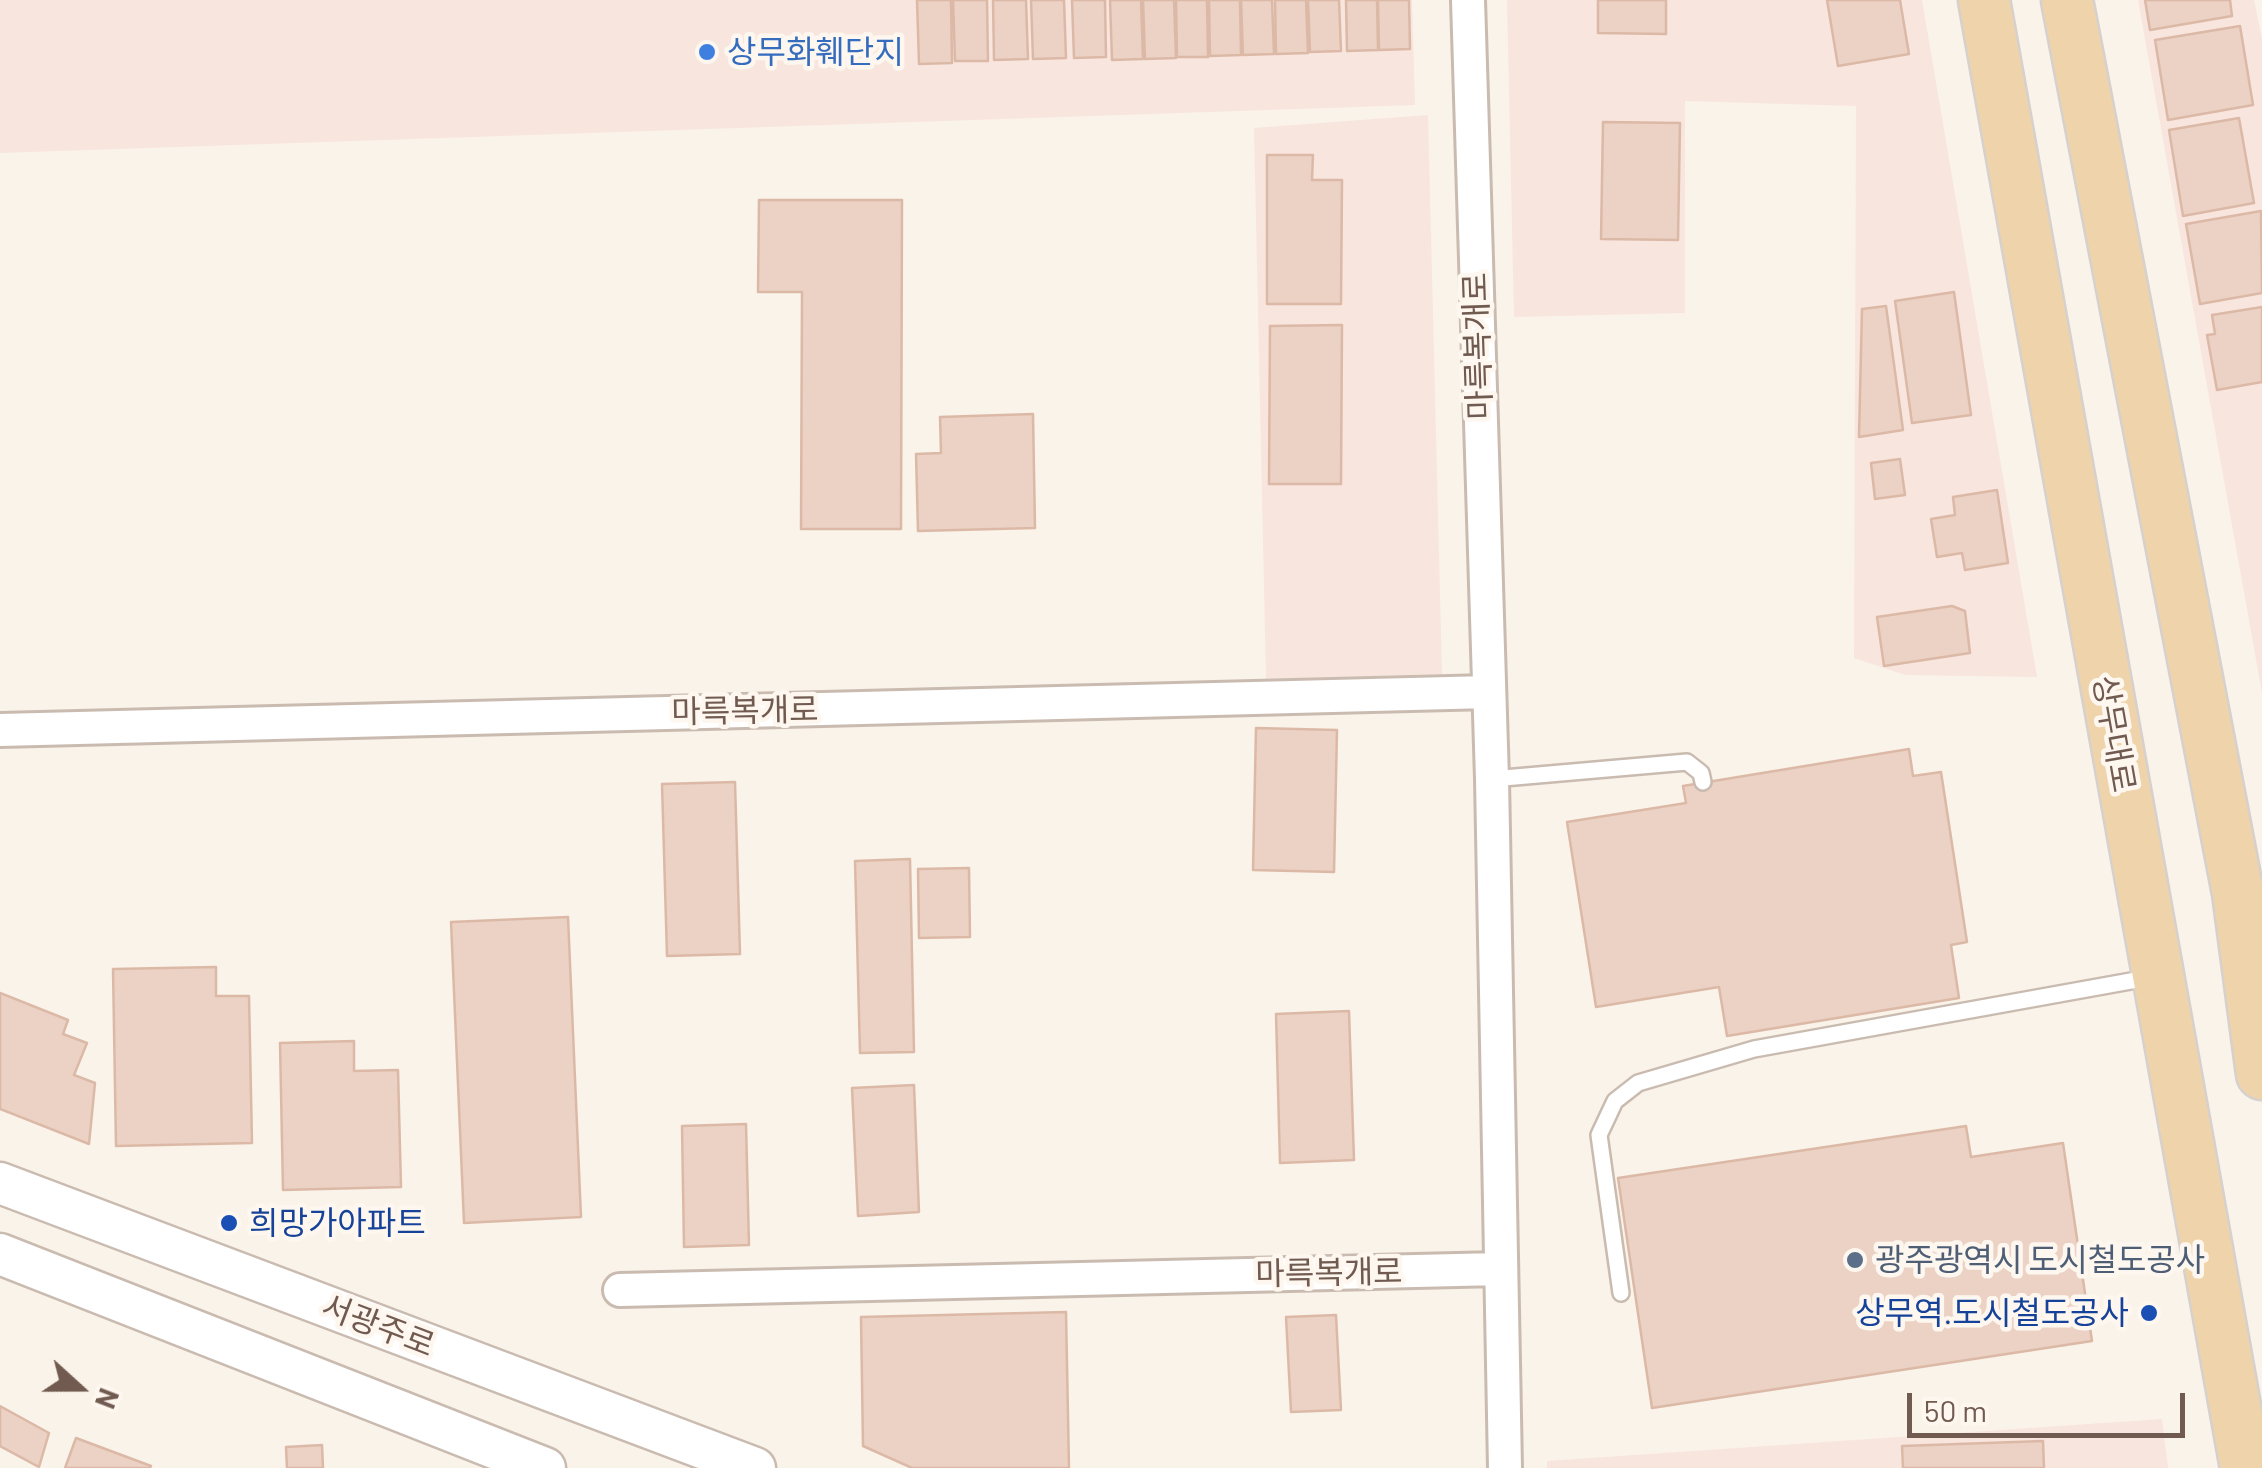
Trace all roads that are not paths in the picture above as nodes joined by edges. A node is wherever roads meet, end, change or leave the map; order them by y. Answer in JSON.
{"nodes":[{"id":1,"x":1468,"y":0,"type":"edge"},
{"id":2,"x":1984,"y":0,"type":"edge"},
{"id":3,"x":2068,"y":0,"type":"edge"},
{"id":4,"x":1489,"y":692,"type":"junction"},
{"id":5,"x":0,"y":730,"type":"edge"},
{"id":6,"x":1492,"y":779,"type":"junction"},
{"id":7,"x":1703,"y":782,"type":"dead end"},
{"id":8,"x":2157,"y":976,"type":"junction"},
{"id":9,"x":1751,"y":1032,"type":"dead end"},
{"id":10,"x":1754,"y":1049,"type":"junction"},
{"id":11,"x":2262,"y":1074,"type":"edge"},
{"id":12,"x":0,"y":1183,"type":"edge"},
{"id":13,"x":0,"y":1254,"type":"edge"},
{"id":14,"x":1499,"y":1269,"type":"junction"},
{"id":15,"x":620,"y":1290,"type":"dead end"},
{"id":16,"x":1621,"y":1293,"type":"dead end"},
{"id":17,"x":545,"y":1468,"type":"edge"},
{"id":18,"x":755,"y":1468,"type":"edge"},
{"id":19,"x":1505,"y":1468,"type":"edge"},
{"id":20,"x":2246,"y":1468,"type":"edge"}],
"edges":[{"from":1,"to":4,"type":"street","name":"마륵복개로"},
{"from":2,"to":8,"type":"main road","name":"상무대로"},
{"from":3,"to":11,"type":"main road"},
{"from":4,"to":5,"type":"street","name":"마륵복개로"},
{"from":4,"to":6,"type":"street","name":"마륵복개로"},
{"from":6,"to":7,"type":"lane"},
{"from":6,"to":14,"type":"street","name":"마륵복개로"},
{"from":8,"to":10,"type":"lane"},
{"from":8,"to":20,"type":"main road","name":"상무대로"},
{"from":9,"to":10,"type":"lane"},
{"from":10,"to":16,"type":"lane"},
{"from":12,"to":18,"type":"street","name":"서광주로"},
{"from":13,"to":17,"type":"street"},
{"from":14,"to":15,"type":"street","name":"마륵복개로"},
{"from":14,"to":19,"type":"street","name":"마륵복개로"}]}
